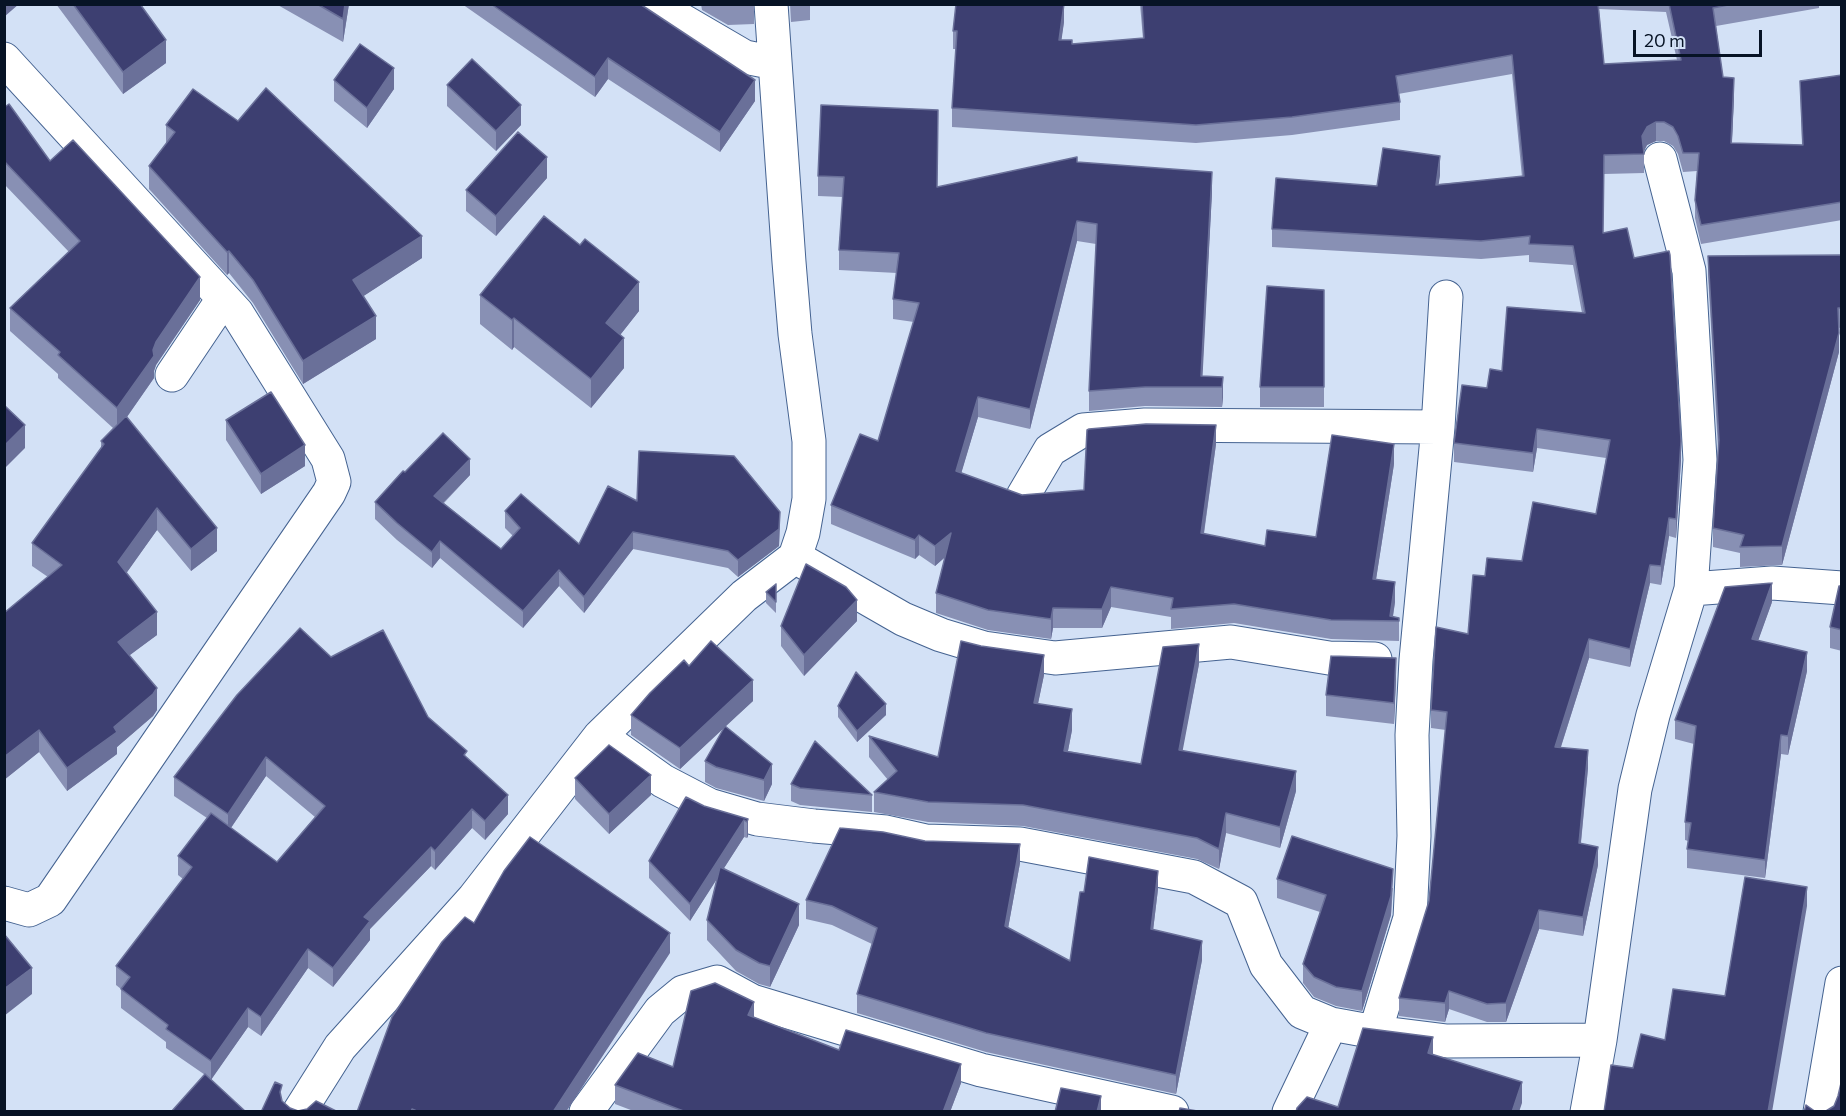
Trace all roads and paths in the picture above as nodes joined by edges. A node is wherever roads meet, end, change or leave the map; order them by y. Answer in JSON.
{"nodes":[{"id":1,"x":654,"y":4,"type":"edge"},
{"id":2,"x":771,"y":4,"type":"edge"},
{"id":3,"x":4,"y":59,"type":"edge"},
{"id":4,"x":776,"y":63,"type":"junction"},
{"id":5,"x":1660,"y":159,"type":"dead end"},
{"id":6,"x":1446,"y":297,"type":"dead end"},
{"id":7,"x":223,"y":299,"type":"junction"},
{"id":8,"x":172,"y":375,"type":"dead end"},
{"id":9,"x":1438,"y":427,"type":"junction"},
{"id":10,"x":1023,"y":496,"type":"edge"},
{"id":11,"x":795,"y":557,"type":"junction"},
{"id":12,"x":1842,"y":588,"type":"edge"},
{"id":13,"x":1691,"y":589,"type":"junction"},
{"id":14,"x":1416,"y":660,"type":"junction"},
{"id":15,"x":600,"y":736,"type":"junction"},
{"id":16,"x":4,"y":903,"type":"edge"},
{"id":17,"x":1842,"y":983,"type":"edge"},
{"id":18,"x":1331,"y":1024,"type":"junction"},
{"id":19,"x":1375,"y":1032,"type":"junction"},
{"id":20,"x":1600,"y":1040,"type":"junction"},
{"id":21,"x":299,"y":1112,"type":"edge"},
{"id":22,"x":586,"y":1112,"type":"edge"},
{"id":23,"x":1172,"y":1112,"type":"edge"},
{"id":24,"x":1289,"y":1112,"type":"edge"},
{"id":25,"x":1587,"y":1112,"type":"edge"},
{"id":26,"x":1820,"y":1112,"type":"edge"}],
"edges":[{"from":1,"to":4,"type":"street"},
{"from":2,"to":4,"type":"street"},
{"from":3,"to":7,"type":"street"},
{"from":4,"to":11,"type":"street"},
{"from":5,"to":13,"type":"street"},
{"from":6,"to":9,"type":"street"},
{"from":7,"to":8,"type":"street"},
{"from":7,"to":16,"type":"street"},
{"from":9,"to":10,"type":"street"},
{"from":9,"to":14,"type":"street"},
{"from":11,"to":14,"type":"street"},
{"from":11,"to":15,"type":"street"},
{"from":12,"to":13,"type":"street"},
{"from":13,"to":20,"type":"street"},
{"from":14,"to":19,"type":"street"},
{"from":15,"to":18,"type":"street"},
{"from":15,"to":21,"type":"street"},
{"from":17,"to":26,"type":"street"},
{"from":18,"to":19,"type":"street"},
{"from":18,"to":24,"type":"street"},
{"from":19,"to":20,"type":"street"},
{"from":20,"to":25,"type":"street"},
{"from":22,"to":23,"type":"street"}]}
